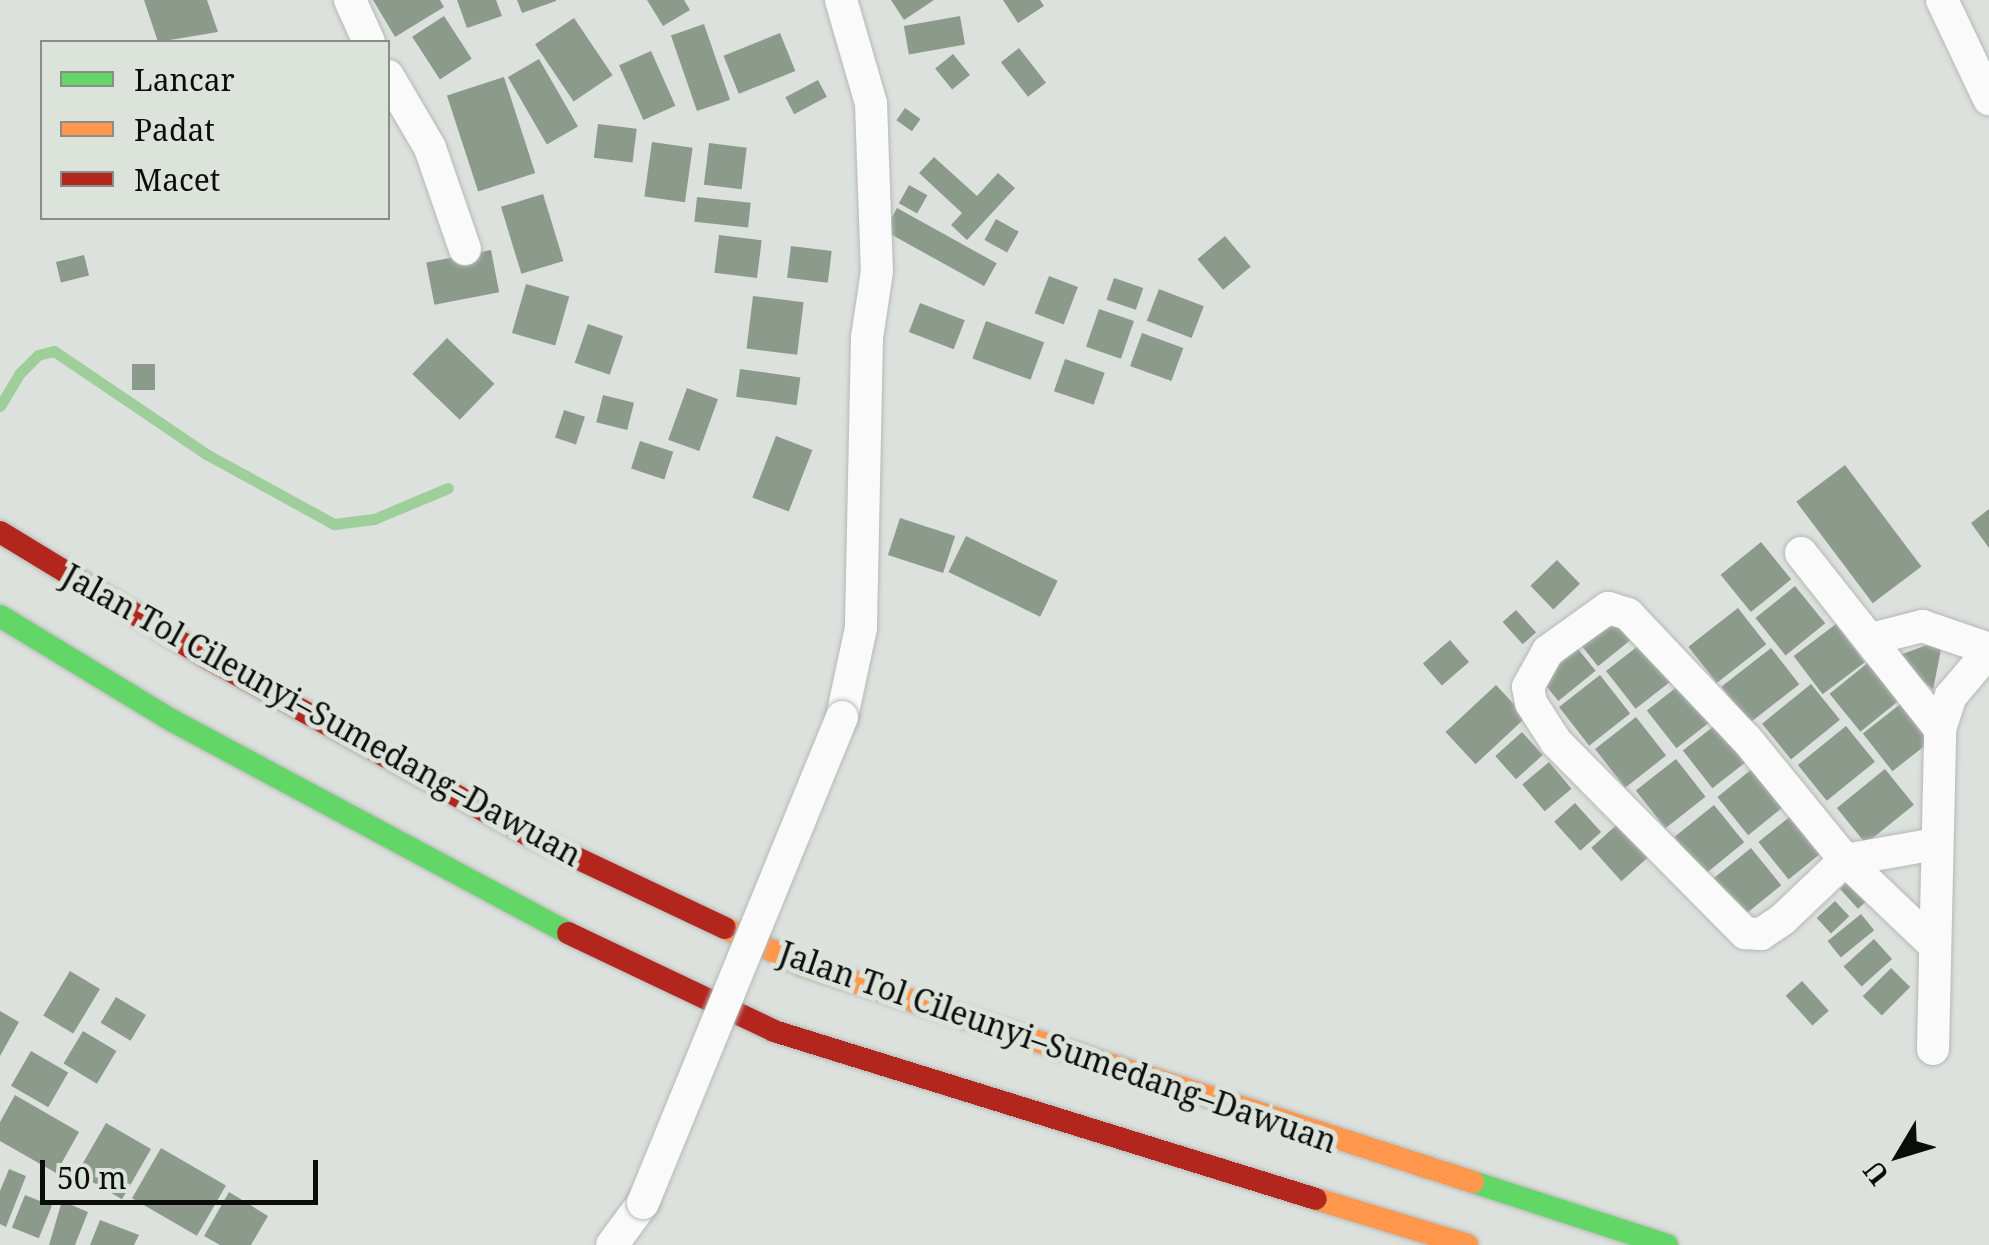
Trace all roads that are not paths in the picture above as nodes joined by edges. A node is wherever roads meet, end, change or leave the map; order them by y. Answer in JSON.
{"nodes":[{"id":1,"x":350,"y":0,"type":"edge"},
{"id":2,"x":841,"y":0,"type":"edge"},
{"id":3,"x":1942,"y":0,"type":"edge"},
{"id":4,"x":368,"y":40,"type":"edge"},
{"id":5,"x":390,"y":79,"type":"edge"},
{"id":6,"x":1989,"y":98,"type":"edge"},
{"id":7,"x":465,"y":249,"type":"dead end"},
{"id":8,"x":0,"y":532,"type":"edge"},
{"id":9,"x":1801,"y":553,"type":"dead end"},
{"id":10,"x":0,"y":616,"type":"edge"},
{"id":11,"x":1871,"y":639,"type":"junction"},
{"id":12,"x":1989,"y":651,"type":"edge"},
{"id":13,"x":1940,"y":729,"type":"junction"},
{"id":14,"x":1936,"y":844,"type":"junction"},
{"id":15,"x":1844,"y":860,"type":"junction"},
{"id":16,"x":1932,"y":943,"type":"junction"},
{"id":17,"x":1933,"y":1049,"type":"dead end"},
{"id":18,"x":612,"y":1245,"type":"edge"},
{"id":19,"x":1467,"y":1245,"type":"edge"},
{"id":20,"x":1667,"y":1245,"type":"edge"}],
"edges":[{"from":1,"to":4,"type":"street"},
{"from":2,"to":18,"type":"street","bridge":true},
{"from":3,"to":6,"type":"street"},
{"from":5,"to":7,"type":"street"},
{"from":8,"to":20,"type":"highway","name":"Jalan Tol Cileunyi–Sumedang–Dawuan"},
{"from":9,"to":11,"type":"street"},
{"from":10,"to":19,"type":"highway","name":"Jalan Tol Cileunyi–Sumedang–Dawuan"},
{"from":11,"to":12,"type":"street"},
{"from":11,"to":13,"type":"street"},
{"from":12,"to":13,"type":"street"},
{"from":13,"to":14,"type":"street"},
{"from":14,"to":15,"type":"street"},
{"from":14,"to":16,"type":"street"},
{"from":15,"to":15,"type":"street"},
{"from":15,"to":16,"type":"street"},
{"from":16,"to":17,"type":"street"}]}
